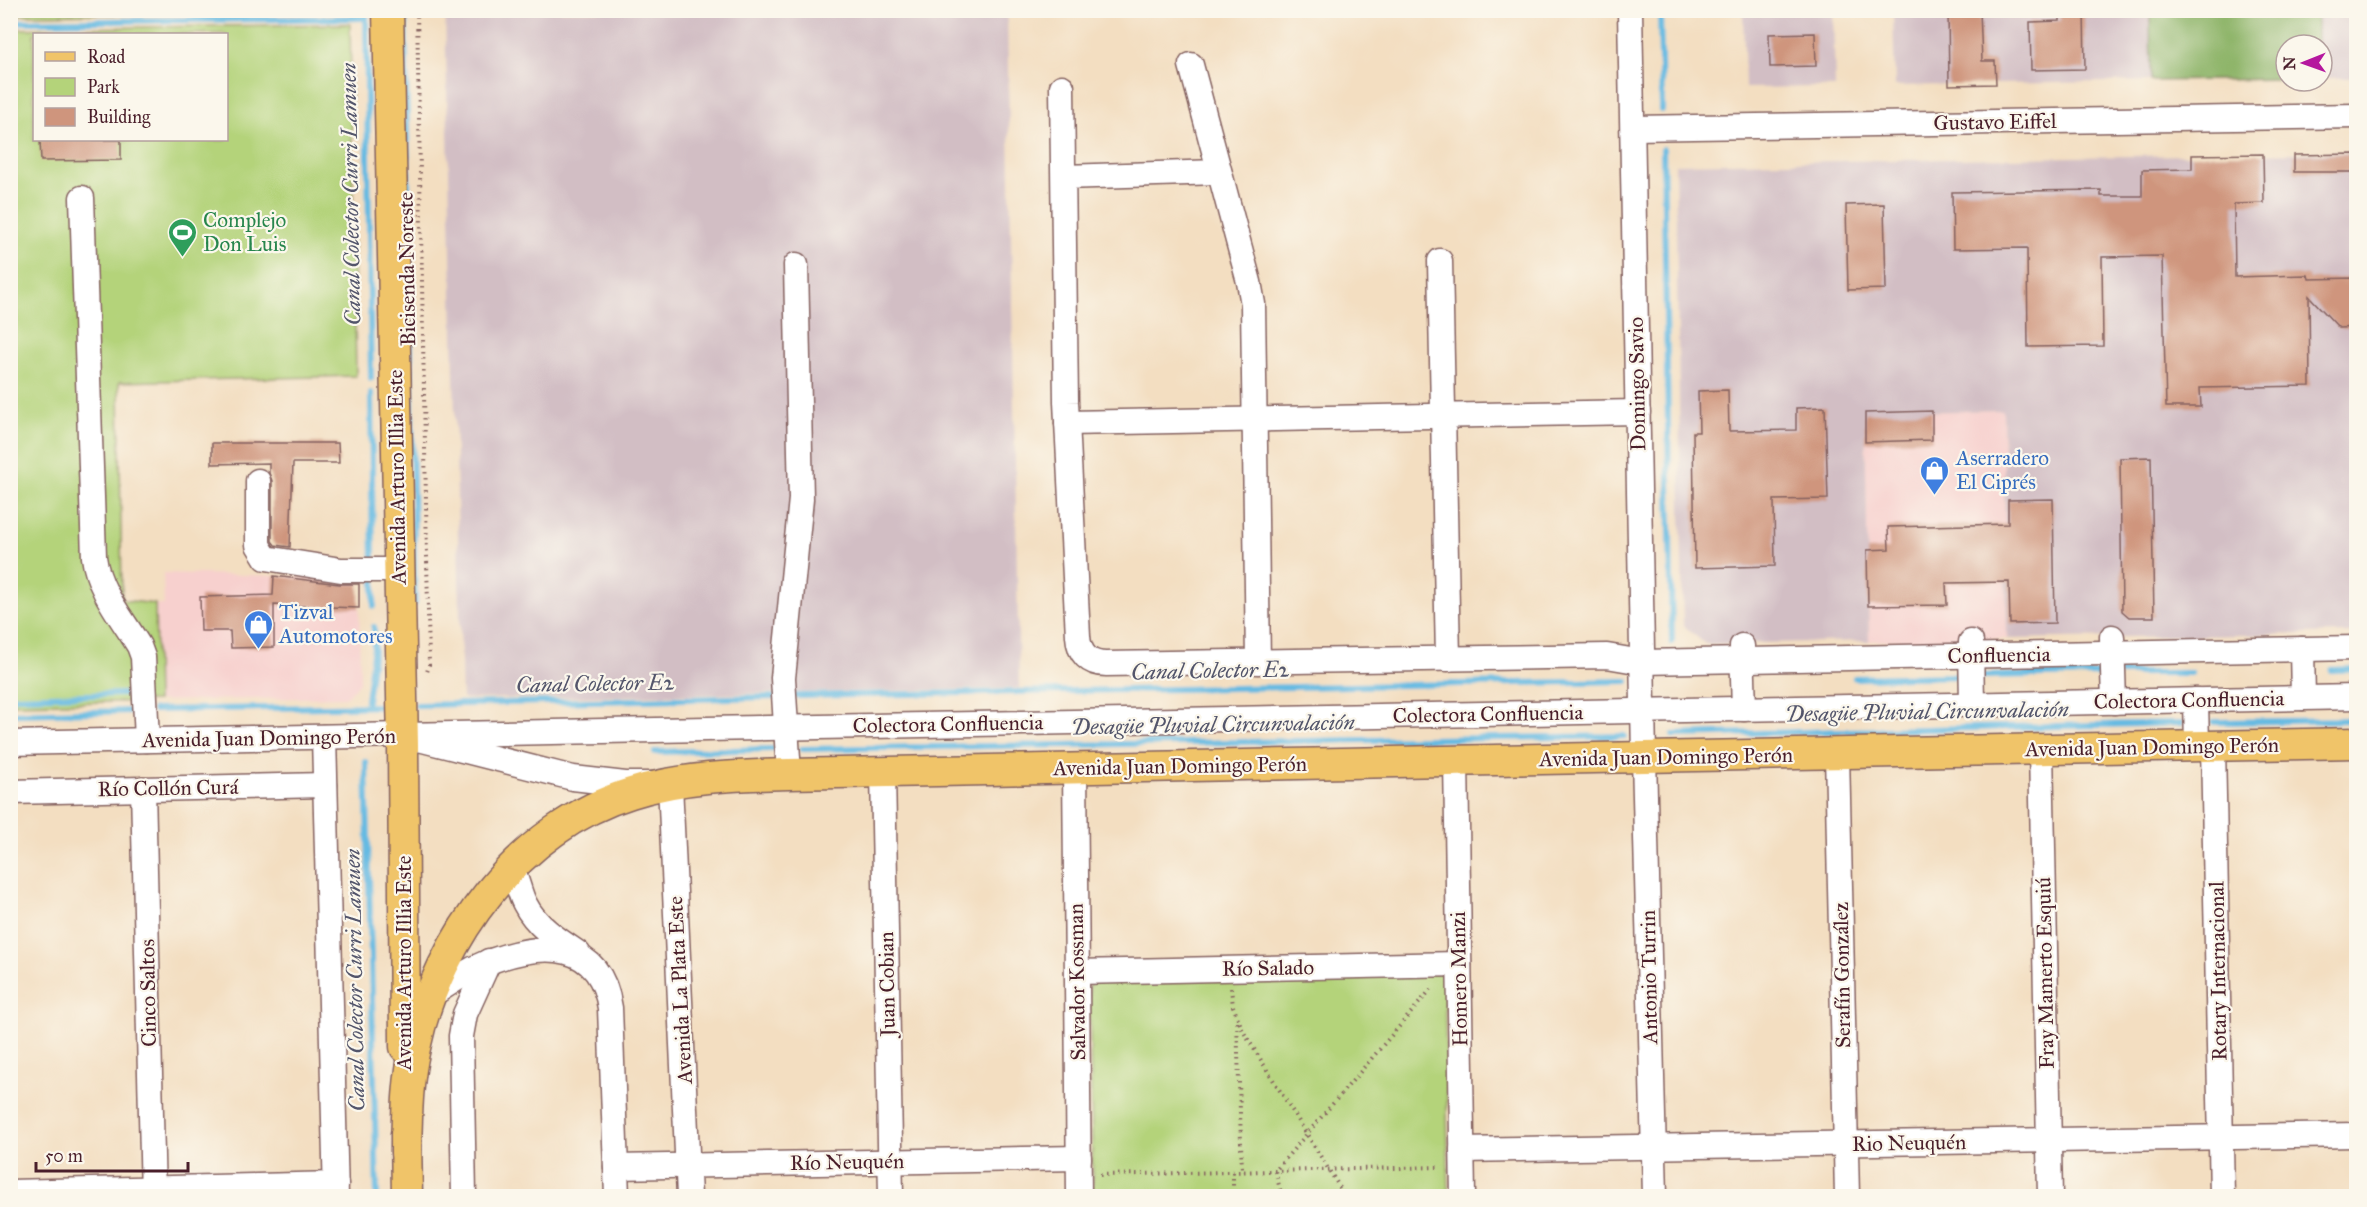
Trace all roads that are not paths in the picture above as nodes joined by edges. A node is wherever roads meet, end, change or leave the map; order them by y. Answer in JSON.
{"nodes":[{"id":1,"x":388,"y":10,"type":"edge"},
{"id":2,"x":1630,"y":10,"type":"edge"},
{"id":3,"x":1191,"y":65,"type":"dead end"},
{"id":4,"x":1062,"y":87,"type":"dead end"},
{"id":5,"x":2356,"y":116,"type":"edge"},
{"id":6,"x":1633,"y":128,"type":"junction"},
{"id":7,"x":1219,"y":172,"type":"junction"},
{"id":8,"x":1064,"y":177,"type":"junction"},
{"id":9,"x":82,"y":198,"type":"dead end"},
{"id":10,"x":1440,"y":261,"type":"dead end"},
{"id":11,"x":796,"y":265,"type":"dead end"},
{"id":12,"x":1638,"y":412,"type":"junction"},
{"id":13,"x":1443,"y":416,"type":"junction"},
{"id":14,"x":1255,"y":420,"type":"junction"},
{"id":15,"x":1067,"y":423,"type":"junction"},
{"id":16,"x":258,"y":481,"type":"dead end"},
{"id":17,"x":399,"y":570,"type":"junction"},
{"id":18,"x":2113,"y":645,"type":"junction"},
{"id":19,"x":1971,"y":648,"type":"junction"},
{"id":20,"x":2356,"y":648,"type":"edge"},
{"id":21,"x":2302,"y":649,"type":"junction"},
{"id":22,"x":1742,"y":652,"type":"junction"},
{"id":23,"x":1448,"y":659,"type":"junction"},
{"id":24,"x":1258,"y":662,"type":"junction"},
{"id":25,"x":1642,"y":662,"type":"junction"},
{"id":26,"x":2356,"y":697,"type":"edge"},
{"id":27,"x":2303,"y":698,"type":"junction"},
{"id":28,"x":2196,"y":700,"type":"junction"},
{"id":29,"x":2114,"y":702,"type":"junction"},
{"id":30,"x":1972,"y":705,"type":"junction"},
{"id":31,"x":1744,"y":709,"type":"junction"},
{"id":32,"x":1643,"y":711,"type":"junction"},
{"id":33,"x":786,"y":727,"type":"junction"},
{"id":34,"x":403,"y":735,"type":"junction"},
{"id":35,"x":324,"y":736,"type":"junction"},
{"id":36,"x":147,"y":740,"type":"junction"},
{"id":37,"x":10,"y":743,"type":"edge"},
{"id":38,"x":2356,"y":743,"type":"edge"},
{"id":39,"x":2205,"y":746,"type":"junction"},
{"id":40,"x":2041,"y":749,"type":"junction"},
{"id":41,"x":1837,"y":754,"type":"junction"},
{"id":42,"x":1644,"y":757,"type":"junction"},
{"id":43,"x":1456,"y":761,"type":"junction"},
{"id":44,"x":1074,"y":768,"type":"junction"},
{"id":45,"x":883,"y":772,"type":"junction"},
{"id":46,"x":789,"y":774,"type":"junction"},
{"id":47,"x":670,"y":784,"type":"junction"},
{"id":48,"x":325,"y":785,"type":"junction"},
{"id":49,"x":143,"y":789,"type":"junction"},
{"id":50,"x":10,"y":792,"type":"edge"},
{"id":51,"x":511,"y":868,"type":"junction"},
{"id":52,"x":580,"y":955,"type":"junction"},
{"id":53,"x":489,"y":961,"type":"junction"},
{"id":54,"x":1459,"y":964,"type":"junction"},
{"id":55,"x":1077,"y":972,"type":"junction"},
{"id":56,"x":430,"y":996,"type":"junction"},
{"id":57,"x":2356,"y":1136,"type":"edge"},
{"id":58,"x":2221,"y":1138,"type":"junction"},
{"id":59,"x":2049,"y":1141,"type":"junction"},
{"id":60,"x":1846,"y":1144,"type":"junction"},
{"id":61,"x":1654,"y":1147,"type":"junction"},
{"id":62,"x":406,"y":1152,"type":"junction"},
{"id":63,"x":1452,"y":1153,"type":"junction"},
{"id":64,"x":890,"y":1161,"type":"junction"},
{"id":65,"x":1089,"y":1161,"type":"junction"},
{"id":66,"x":688,"y":1165,"type":"junction"},
{"id":67,"x":616,"y":1167,"type":"junction"},
{"id":68,"x":336,"y":1190,"type":"edge"},
{"id":69,"x":10,"y":1191,"type":"edge"},
{"id":70,"x":1090,"y":1191,"type":"edge"},
{"id":71,"x":153,"y":1192,"type":"edge"},
{"id":72,"x":407,"y":1197,"type":"edge"},
{"id":73,"x":464,"y":1197,"type":"edge"},
{"id":74,"x":617,"y":1197,"type":"edge"},
{"id":75,"x":689,"y":1197,"type":"edge"},
{"id":76,"x":891,"y":1197,"type":"edge"},
{"id":77,"x":1463,"y":1197,"type":"edge"},
{"id":78,"x":1655,"y":1197,"type":"edge"},
{"id":79,"x":1847,"y":1197,"type":"edge"},
{"id":80,"x":2050,"y":1197,"type":"edge"},
{"id":81,"x":2222,"y":1197,"type":"edge"}],
"edges":[{"from":1,"to":17,"type":"main road","name":"Avenida Arturo Illia Este"},
{"from":2,"to":6,"type":"street","name":"Domingo Savio"},
{"from":3,"to":7,"type":"street"},
{"from":4,"to":8,"type":"street","name":"Confluencia"},
{"from":5,"to":6,"type":"street","name":"Gustavo Eiffel"},
{"from":6,"to":12,"type":"street","name":"Domingo Savio"},
{"from":7,"to":8,"type":"street"},
{"from":7,"to":14,"type":"street"},
{"from":8,"to":15,"type":"street","name":"Confluencia"},
{"from":9,"to":36,"type":"street"},
{"from":10,"to":13,"type":"street"},
{"from":11,"to":33,"type":"street"},
{"from":12,"to":13,"type":"street"},
{"from":12,"to":25,"type":"street","name":"Domingo Savio"},
{"from":13,"to":14,"type":"street"},
{"from":13,"to":23,"type":"street"},
{"from":14,"to":15,"type":"street"},
{"from":14,"to":24,"type":"street"},
{"from":15,"to":24,"type":"street","name":"Confluencia"},
{"from":16,"to":17,"type":"street"},
{"from":17,"to":34,"type":"main road","name":"Avenida Arturo Illia Este"},
{"from":18,"to":19,"type":"street","name":"Confluencia"},
{"from":18,"to":21,"type":"street","name":"Confluencia"},
{"from":18,"to":29,"type":"street"},
{"from":19,"to":22,"type":"street","name":"Confluencia"},
{"from":19,"to":30,"type":"street"},
{"from":20,"to":21,"type":"street","name":"Confluencia"},
{"from":21,"to":27,"type":"street"},
{"from":22,"to":25,"type":"street","name":"Confluencia"},
{"from":22,"to":31,"type":"street"},
{"from":23,"to":24,"type":"street","name":"Confluencia"},
{"from":23,"to":25,"type":"street","name":"Confluencia"},
{"from":25,"to":32,"type":"street","name":"Domingo Savio"},
{"from":26,"to":27,"type":"street","name":"Colectora Confluencia"},
{"from":27,"to":28,"type":"street","name":"Colectora Confluencia"},
{"from":28,"to":29,"type":"street","name":"Colectora Confluencia"},
{"from":28,"to":39,"type":"street","name":"Rotary Internacional"},
{"from":29,"to":30,"type":"street","name":"Colectora Confluencia"},
{"from":30,"to":31,"type":"street","name":"Colectora Confluencia"},
{"from":31,"to":32,"type":"street","name":"Colectora Confluencia"},
{"from":32,"to":33,"type":"street","name":"Colectora Confluencia"},
{"from":32,"to":42,"type":"street","name":"Domingo Savio"},
{"from":33,"to":34,"type":"street","name":"Colectora Confluencia"},
{"from":33,"to":46,"type":"street"},
{"from":34,"to":35,"type":"street","name":"Avenida Juan Domingo Perón"},
{"from":34,"to":47,"type":"street","name":"Avenida Juan Domingo Perón"},
{"from":34,"to":62,"type":"main road","name":"Avenida Arturo Illia Este"},
{"from":35,"to":36,"type":"street","name":"Avenida Juan Domingo Perón"},
{"from":35,"to":48,"type":"street"},
{"from":36,"to":37,"type":"street","name":"Avenida Juan Domingo Perón"},
{"from":38,"to":39,"type":"main road","name":"Avenida Juan Domingo Perón"},
{"from":39,"to":40,"type":"main road","name":"Avenida Juan Domingo Perón"},
{"from":39,"to":58,"type":"street","name":"Rotary Internacional"},
{"from":40,"to":41,"type":"main road","name":"Avenida Juan Domingo Perón"},
{"from":40,"to":59,"type":"street","name":"Fray Mamerto Esquiú"},
{"from":41,"to":42,"type":"main road","name":"Avenida Juan Domingo Perón"},
{"from":41,"to":60,"type":"street","name":"Serafín González"},
{"from":42,"to":43,"type":"main road","name":"Avenida Juan Domingo Perón"},
{"from":42,"to":61,"type":"street","name":"Antonio Turrin"},
{"from":43,"to":44,"type":"main road","name":"Avenida Juan Domingo Perón"},
{"from":43,"to":54,"type":"street","name":"Homero Manzi"},
{"from":44,"to":45,"type":"main road","name":"Avenida Juan Domingo Perón"},
{"from":44,"to":55,"type":"street","name":"Salvador Kossman"},
{"from":45,"to":46,"type":"main road","name":"Avenida Juan Domingo Perón"},
{"from":45,"to":64,"type":"street","name":"Juan Cobian"},
{"from":46,"to":47,"type":"main road","name":"Avenida Juan Domingo Perón"},
{"from":47,"to":51,"type":"main road"},
{"from":47,"to":66,"type":"street","name":"Avenida La Plata Este"},
{"from":48,"to":49,"type":"street","name":"Río Collón Curá"},
{"from":48,"to":68,"type":"street"},
{"from":49,"to":50,"type":"street","name":"Río Collón Curá"},
{"from":49,"to":71,"type":"street","name":"Cinco Saltos"},
{"from":51,"to":52,"type":"street"},
{"from":51,"to":56,"type":"main road"},
{"from":52,"to":53,"type":"street"},
{"from":52,"to":67,"type":"street"},
{"from":53,"to":56,"type":"street"},
{"from":53,"to":73,"type":"street"},
{"from":54,"to":55,"type":"street","name":"Río Salado"},
{"from":54,"to":63,"type":"street","name":"Homero Manzi"},
{"from":55,"to":65,"type":"street","name":"Salvador Kossman"},
{"from":56,"to":62,"type":"main road"},
{"from":57,"to":58,"type":"street","name":"Rio Neuquén"},
{"from":58,"to":59,"type":"street","name":"Rio Neuquén"},
{"from":58,"to":81,"type":"street","name":"Rotary Internacional"},
{"from":59,"to":60,"type":"street","name":"Rio Neuquén"},
{"from":59,"to":80,"type":"street","name":"Fray Mamerto Esquiú"},
{"from":60,"to":61,"type":"street","name":"Rio Neuquén"},
{"from":60,"to":79,"type":"street","name":"Serafín González"},
{"from":61,"to":63,"type":"street","name":"Rio Neuquén"},
{"from":61,"to":78,"type":"street","name":"Antonio Turrin"},
{"from":62,"to":72,"type":"main road","name":"Avenida Arturo Illia Este"},
{"from":63,"to":77,"type":"street","name":"Homero Manzi"},
{"from":64,"to":65,"type":"street","name":"Río Neuquén"},
{"from":64,"to":66,"type":"street","name":"Río Neuquén"},
{"from":64,"to":76,"type":"street","name":"Juan Cobian"},
{"from":65,"to":70,"type":"street","name":"Salvador Kossman"},
{"from":66,"to":67,"type":"street","name":"Río Neuquén"},
{"from":66,"to":75,"type":"street","name":"Avenida La Plata Este"},
{"from":67,"to":74,"type":"street"},
{"from":68,"to":71,"type":"street"},
{"from":69,"to":71,"type":"street"}]}
